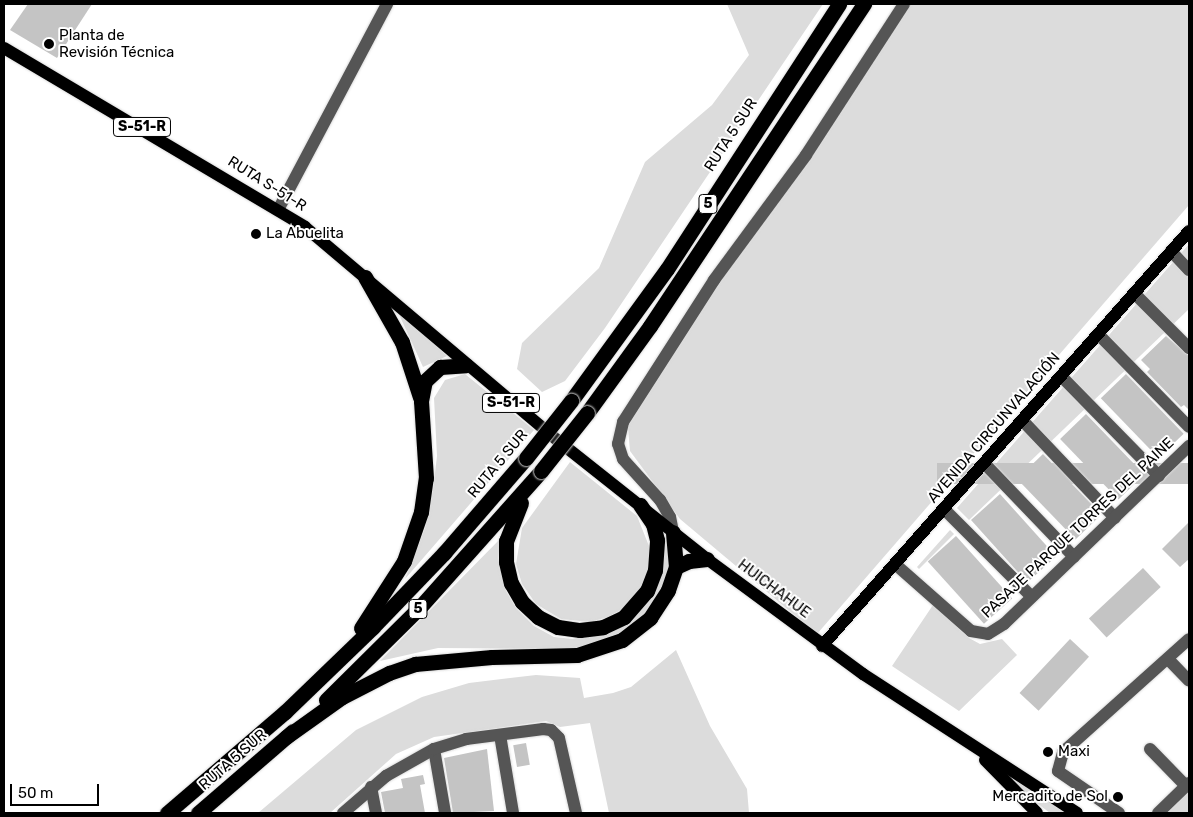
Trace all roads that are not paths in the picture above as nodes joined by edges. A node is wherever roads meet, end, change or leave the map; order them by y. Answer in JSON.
{"nodes":[{"id":1,"x":386,"y":4,"type":"edge"},
{"id":2,"x":838,"y":4,"type":"edge"},
{"id":3,"x":864,"y":4,"type":"edge"},
{"id":4,"x":904,"y":4,"type":"edge"},
{"id":5,"x":4,"y":48,"type":"edge"},
{"id":6,"x":278,"y":210,"type":"junction"},
{"id":7,"x":1189,"y":231,"type":"edge"},
{"id":8,"x":1171,"y":251,"type":"junction"},
{"id":9,"x":1189,"y":270,"type":"edge"},
{"id":10,"x":365,"y":277,"type":"junction"},
{"id":11,"x":1134,"y":293,"type":"junction"},
{"id":12,"x":1098,"y":334,"type":"junction"},
{"id":13,"x":1189,"y":348,"type":"edge"},
{"id":14,"x":466,"y":365,"type":"junction"},
{"id":15,"x":1061,"y":376,"type":"junction"},
{"id":16,"x":421,"y":401,"type":"junction"},
{"id":17,"x":1022,"y":420,"type":"junction"},
{"id":18,"x":1189,"y":427,"type":"edge"},
{"id":19,"x":557,"y":440,"type":"joint"},
{"id":20,"x":1189,"y":446,"type":"edge"},
{"id":21,"x":984,"y":463,"type":"junction"},
{"id":22,"x":541,"y":471,"type":"junction"},
{"id":23,"x":1159,"y":476,"type":"junction"},
{"id":24,"x":640,"y":505,"type":"junction"},
{"id":25,"x":944,"y":509,"type":"junction"},
{"id":26,"x":1115,"y":518,"type":"junction"},
{"id":27,"x":673,"y":532,"type":"junction"},
{"id":28,"x":1074,"y":557,"type":"junction"},
{"id":29,"x":708,"y":559,"type":"junction"},
{"id":30,"x":895,"y":564,"type":"junction"},
{"id":31,"x":676,"y":567,"type":"junction"},
{"id":32,"x":1032,"y":597,"type":"junction"},
{"id":33,"x":1189,"y":639,"type":"edge"},
{"id":34,"x":822,"y":646,"type":"junction"},
{"id":35,"x":1168,"y":659,"type":"junction"},
{"id":36,"x":334,"y":666,"type":"junction"},
{"id":37,"x":1189,"y":681,"type":"edge"},
{"id":38,"x":500,"y":735,"type":"junction"},
{"id":39,"x":286,"y":737,"type":"junction"},
{"id":40,"x":434,"y":749,"type":"junction"},
{"id":41,"x":1150,"y":749,"type":"dead end"},
{"id":42,"x":979,"y":752,"type":"junction"},
{"id":43,"x":1188,"y":784,"type":"edge"},
{"id":44,"x":371,"y":787,"type":"junction"},
{"id":45,"x":167,"y":813,"type":"edge"},
{"id":46,"x":198,"y":813,"type":"edge"},
{"id":47,"x":343,"y":813,"type":"edge"},
{"id":48,"x":376,"y":813,"type":"edge"},
{"id":49,"x":445,"y":813,"type":"edge"},
{"id":50,"x":514,"y":813,"type":"edge"},
{"id":51,"x":576,"y":813,"type":"edge"},
{"id":52,"x":1037,"y":813,"type":"edge"},
{"id":53,"x":1077,"y":813,"type":"edge"},
{"id":54,"x":1119,"y":813,"type":"edge"},
{"id":55,"x":1158,"y":813,"type":"edge"}],
"edges":[{"from":1,"to":6,"type":"street"},
{"from":2,"to":36,"type":"highway","name":"RUTA 5 SUR","number":"5","bridge":true},
{"from":3,"to":22,"type":"highway","name":"RUTA 5 SUR","number":"5","bridge":true},
{"from":4,"to":27,"type":"street"},
{"from":5,"to":6,"type":"main road","name":"RUTA S-51-R","number":"S-51-R"},
{"from":6,"to":10,"type":"main road","name":"RUTA S-51-R","number":"S-51-R"},
{"from":7,"to":8,"type":"main road","name":"AVENIDA CIRCUNVALACIÓN"},
{"from":8,"to":9,"type":"street"},
{"from":8,"to":11,"type":"main road","name":"AVENIDA CIRCUNVALACIÓN"},
{"from":10,"to":14,"type":"main road","name":"RUTA S-51-R","number":"S-51-R"},
{"from":10,"to":16,"type":"highway"},
{"from":11,"to":12,"type":"main road","name":"AVENIDA CIRCUNVALACIÓN"},
{"from":11,"to":13,"type":"street"},
{"from":12,"to":15,"type":"main road","name":"AVENIDA CIRCUNVALACIÓN"},
{"from":12,"to":18,"type":"street"},
{"from":14,"to":16,"type":"highway"},
{"from":14,"to":19,"type":"main road","name":"RUTA S-51-R","number":"S-51-R"},
{"from":15,"to":17,"type":"main road","name":"AVENIDA CIRCUNVALACIÓN"},
{"from":15,"to":23,"type":"street"},
{"from":16,"to":36,"type":"highway"},
{"from":17,"to":21,"type":"main road","name":"AVENIDA CIRCUNVALACIÓN"},
{"from":17,"to":26,"type":"street"},
{"from":19,"to":24,"type":"main road","name":"HUICHAHUE"},
{"from":20,"to":23,"type":"street","name":"PASAJE PARQUE TORRES DEL PAINE"},
{"from":21,"to":25,"type":"main road","name":"AVENIDA CIRCUNVALACIÓN"},
{"from":21,"to":28,"type":"street"},
{"from":22,"to":24,"type":"highway"},
{"from":22,"to":39,"type":"highway","name":"RUTA 5 SUR","number":"5"},
{"from":23,"to":26,"type":"street","name":"PASAJE PARQUE TORRES DEL PAINE"},
{"from":24,"to":27,"type":"main road","name":"HUICHAHUE"},
{"from":25,"to":30,"type":"main road","name":"AVENIDA CIRCUNVALACIÓN"},
{"from":25,"to":32,"type":"street"},
{"from":26,"to":28,"type":"street","name":"PASAJE PARQUE TORRES DEL PAINE"},
{"from":27,"to":29,"type":"main road","name":"HUICHAHUE"},
{"from":27,"to":31,"type":"highway"},
{"from":28,"to":32,"type":"street","name":"PASAJE PARQUE TORRES DEL PAINE"},
{"from":29,"to":31,"type":"highway"},
{"from":29,"to":34,"type":"main road","name":"HUICHAHUE"},
{"from":30,"to":32,"type":"street","name":"PASAJE PARQUE TORRES DEL PAINE"},
{"from":30,"to":34,"type":"main road","name":"AVENIDA CIRCUNVALACIÓN"},
{"from":31,"to":39,"type":"highway"},
{"from":33,"to":35,"type":"street"},
{"from":34,"to":42,"type":"main road","name":"HUICHAHUE"},
{"from":35,"to":37,"type":"street"},
{"from":35,"to":54,"type":"street"},
{"from":36,"to":45,"type":"highway","name":"RUTA 5 SUR","number":"5"},
{"from":38,"to":40,"type":"street"},
{"from":38,"to":50,"type":"street"},
{"from":38,"to":51,"type":"street"},
{"from":39,"to":46,"type":"highway","name":"RUTA 5 SUR","number":"5"},
{"from":40,"to":44,"type":"street"},
{"from":40,"to":49,"type":"street"},
{"from":41,"to":43,"type":"street"},
{"from":42,"to":52,"type":"main road","name":"HUICHAHUE"},
{"from":42,"to":53,"type":"main road","name":"HUICHAHUE"},
{"from":43,"to":55,"type":"street"},
{"from":44,"to":47,"type":"street"},
{"from":44,"to":48,"type":"street"}]}
